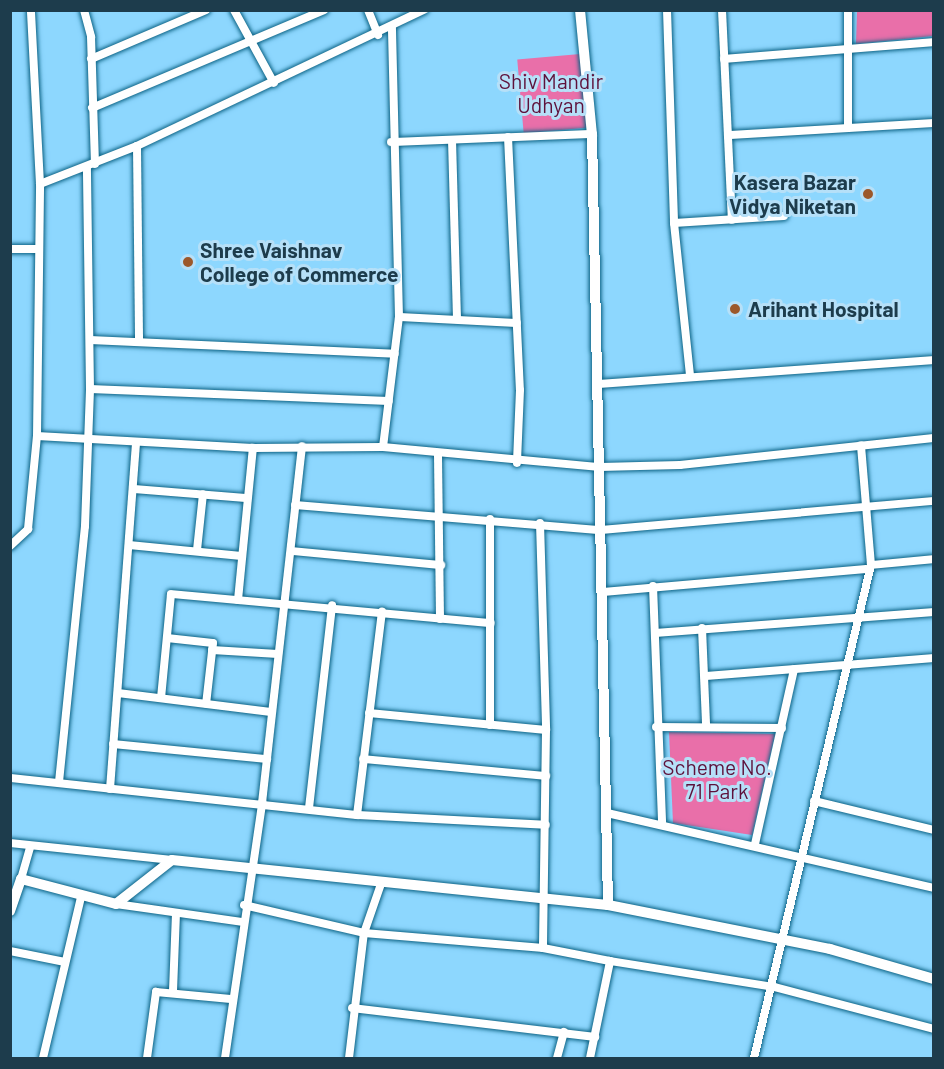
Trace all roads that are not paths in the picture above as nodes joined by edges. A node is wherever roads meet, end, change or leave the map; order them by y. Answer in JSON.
{"nodes":[{"id":1,"x":31,"y":10,"type":"edge"},
{"id":2,"x":84,"y":10,"type":"edge"},
{"id":3,"x":206,"y":10,"type":"edge"},
{"id":4,"x":234,"y":10,"type":"edge"},
{"id":5,"x":324,"y":10,"type":"edge"},
{"id":6,"x":368,"y":10,"type":"edge"},
{"id":7,"x":424,"y":10,"type":"edge"},
{"id":8,"x":580,"y":10,"type":"edge"},
{"id":9,"x":667,"y":10,"type":"edge"},
{"id":10,"x":722,"y":10,"type":"edge"},
{"id":11,"x":848,"y":10,"type":"edge"},
{"id":12,"x":392,"y":27,"type":"junction"},
{"id":13,"x":378,"y":35,"type":"junction"},
{"id":14,"x":933,"y":42,"type":"edge"},
{"id":15,"x":249,"y":44,"type":"junction"},
{"id":16,"x":848,"y":52,"type":"junction"},
{"id":17,"x":91,"y":58,"type":"junction"},
{"id":18,"x":724,"y":59,"type":"junction"},
{"id":19,"x":274,"y":83,"type":"junction"},
{"id":20,"x":92,"y":108,"type":"junction"},
{"id":21,"x":933,"y":123,"type":"edge"},
{"id":22,"x":848,"y":126,"type":"junction"},
{"id":23,"x":592,"y":134,"type":"junction"},
{"id":24,"x":730,"y":135,"type":"junction"},
{"id":25,"x":508,"y":137,"type":"junction"},
{"id":26,"x":452,"y":140,"type":"junction"},
{"id":27,"x":391,"y":142,"type":"junction"},
{"id":28,"x":137,"y":147,"type":"junction"},
{"id":29,"x":95,"y":164,"type":"junction"},
{"id":30,"x":87,"y":168,"type":"junction"},
{"id":31,"x":40,"y":184,"type":"junction"},
{"id":32,"x":784,"y":216,"type":"dead end"},
{"id":33,"x":732,"y":220,"type":"junction"},
{"id":34,"x":674,"y":223,"type":"junction"},
{"id":35,"x":10,"y":249,"type":"edge"},
{"id":36,"x":39,"y":249,"type":"junction"},
{"id":37,"x":399,"y":317,"type":"junction"},
{"id":38,"x":457,"y":317,"type":"junction"},
{"id":39,"x":517,"y":323,"type":"junction"},
{"id":40,"x":90,"y":340,"type":"junction"},
{"id":41,"x":139,"y":340,"type":"junction"},
{"id":42,"x":395,"y":354,"type":"junction"},
{"id":43,"x":933,"y":360,"type":"edge"},
{"id":44,"x":690,"y":374,"type":"junction"},
{"id":45,"x":599,"y":384,"type":"junction"},
{"id":46,"x":90,"y":389,"type":"junction"},
{"id":47,"x":389,"y":400,"type":"junction"},
{"id":48,"x":37,"y":436,"type":"junction"},
{"id":49,"x":89,"y":437,"type":"junction"},
{"id":50,"x":933,"y":438,"type":"edge"},
{"id":51,"x":136,"y":443,"type":"junction"},
{"id":52,"x":861,"y":445,"type":"junction"},
{"id":53,"x":302,"y":446,"type":"junction"},
{"id":54,"x":383,"y":447,"type":"junction"},
{"id":55,"x":253,"y":448,"type":"junction"},
{"id":56,"x":438,"y":455,"type":"junction"},
{"id":57,"x":517,"y":463,"type":"junction"},
{"id":58,"x":600,"y":467,"type":"junction"},
{"id":59,"x":134,"y":489,"type":"junction"},
{"id":60,"x":203,"y":494,"type":"junction"},
{"id":61,"x":246,"y":498,"type":"junction"},
{"id":62,"x":933,"y":501,"type":"edge"},
{"id":63,"x":295,"y":505,"type":"junction"},
{"id":64,"x":866,"y":509,"type":"junction"},
{"id":65,"x":440,"y":513,"type":"junction"},
{"id":66,"x":490,"y":519,"type":"junction"},
{"id":67,"x":540,"y":523,"type":"junction"},
{"id":68,"x":601,"y":530,"type":"junction"},
{"id":69,"x":129,"y":545,"type":"junction"},
{"id":70,"x":10,"y":546,"type":"edge"},
{"id":71,"x":197,"y":550,"type":"junction"},
{"id":72,"x":292,"y":551,"type":"junction"},
{"id":73,"x":241,"y":556,"type":"junction"},
{"id":74,"x":933,"y":559,"type":"edge"},
{"id":75,"x":441,"y":565,"type":"junction"},
{"id":76,"x":868,"y":567,"type":"junction"},
{"id":77,"x":653,"y":586,"type":"junction"},
{"id":78,"x":603,"y":592,"type":"junction"},
{"id":79,"x":238,"y":600,"type":"junction"},
{"id":80,"x":332,"y":605,"type":"junction"},
{"id":81,"x":282,"y":607,"type":"junction"},
{"id":82,"x":382,"y":612,"type":"junction"},
{"id":83,"x":933,"y":612,"type":"edge"},
{"id":84,"x":440,"y":619,"type":"junction"},
{"id":85,"x":858,"y":620,"type":"junction"},
{"id":86,"x":491,"y":623,"type":"junction"},
{"id":87,"x":702,"y":628,"type":"junction"},
{"id":88,"x":655,"y":633,"type":"junction"},
{"id":89,"x":167,"y":638,"type":"junction"},
{"id":90,"x":212,"y":650,"type":"junction"},
{"id":91,"x":278,"y":654,"type":"junction"},
{"id":92,"x":933,"y":658,"type":"edge"},
{"id":93,"x":849,"y":666,"type":"junction"},
{"id":94,"x":794,"y":669,"type":"junction"},
{"id":95,"x":706,"y":676,"type":"junction"},
{"id":96,"x":118,"y":693,"type":"junction"},
{"id":97,"x":161,"y":698,"type":"junction"},
{"id":98,"x":206,"y":704,"type":"junction"},
{"id":99,"x":271,"y":711,"type":"junction"},
{"id":100,"x":369,"y":713,"type":"junction"},
{"id":101,"x":706,"y":724,"type":"junction"},
{"id":102,"x":490,"y":725,"type":"junction"},
{"id":103,"x":656,"y":727,"type":"junction"},
{"id":104,"x":782,"y":728,"type":"junction"},
{"id":105,"x":546,"y":730,"type":"junction"},
{"id":106,"x":113,"y":744,"type":"junction"},
{"id":107,"x":267,"y":759,"type":"junction"},
{"id":108,"x":363,"y":759,"type":"junction"},
{"id":109,"x":546,"y":776,"type":"junction"},
{"id":110,"x":10,"y":778,"type":"edge"},
{"id":111,"x":59,"y":782,"type":"junction"},
{"id":112,"x":110,"y":789,"type":"junction"},
{"id":113,"x":814,"y":801,"type":"junction"},
{"id":114,"x":262,"y":803,"type":"junction"},
{"id":115,"x":309,"y":808,"type":"junction"},
{"id":116,"x":607,"y":813,"type":"junction"},
{"id":117,"x":357,"y":815,"type":"junction"},
{"id":118,"x":546,"y":825,"type":"junction"},
{"id":119,"x":662,"y":825,"type":"junction"},
{"id":120,"x":933,"y":830,"type":"edge"},
{"id":121,"x":10,"y":843,"type":"edge"},
{"id":122,"x":755,"y":844,"type":"junction"},
{"id":123,"x":30,"y":847,"type":"junction"},
{"id":124,"x":801,"y":855,"type":"junction"},
{"id":125,"x":172,"y":860,"type":"junction"},
{"id":126,"x":252,"y":870,"type":"junction"},
{"id":127,"x":21,"y":879,"type":"junction"},
{"id":128,"x":382,"y":881,"type":"junction"},
{"id":129,"x":933,"y":888,"type":"edge"},
{"id":130,"x":81,"y":897,"type":"junction"},
{"id":131,"x":545,"y":897,"type":"junction"},
{"id":132,"x":116,"y":904,"type":"junction"},
{"id":133,"x":244,"y":904,"type":"junction"},
{"id":134,"x":608,"y":905,"type":"junction"},
{"id":135,"x":10,"y":911,"type":"edge"},
{"id":136,"x":176,"y":914,"type":"junction"},
{"id":137,"x":242,"y":922,"type":"junction"},
{"id":138,"x":364,"y":933,"type":"junction"},
{"id":139,"x":784,"y":941,"type":"junction"},
{"id":140,"x":543,"y":948,"type":"junction"},
{"id":141,"x":10,"y":951,"type":"edge"},
{"id":142,"x":610,"y":961,"type":"junction"},
{"id":143,"x":65,"y":962,"type":"junction"},
{"id":144,"x":933,"y":979,"type":"edge"},
{"id":145,"x":774,"y":987,"type":"junction"},
{"id":146,"x":173,"y":991,"type":"junction"},
{"id":147,"x":231,"y":999,"type":"junction"},
{"id":148,"x":352,"y":1008,"type":"junction"},
{"id":149,"x":933,"y":1029,"type":"edge"},
{"id":150,"x":564,"y":1032,"type":"junction"},
{"id":151,"x":595,"y":1037,"type":"junction"},
{"id":152,"x":43,"y":1059,"type":"edge"},
{"id":153,"x":147,"y":1059,"type":"edge"},
{"id":154,"x":225,"y":1059,"type":"edge"},
{"id":155,"x":349,"y":1059,"type":"edge"},
{"id":156,"x":557,"y":1059,"type":"edge"},
{"id":157,"x":590,"y":1059,"type":"edge"},
{"id":158,"x":754,"y":1059,"type":"edge"}],
"edges":[{"from":1,"to":31,"type":"street"},
{"from":2,"to":17,"type":"street"},
{"from":3,"to":17,"type":"street"},
{"from":4,"to":15,"type":"street"},
{"from":5,"to":15,"type":"street"},
{"from":6,"to":13,"type":"street"},
{"from":7,"to":12,"type":"street"},
{"from":8,"to":23,"type":"street"},
{"from":9,"to":34,"type":"street"},
{"from":10,"to":18,"type":"street"},
{"from":11,"to":16,"type":"street"},
{"from":12,"to":13,"type":"street"},
{"from":12,"to":27,"type":"street"},
{"from":13,"to":19,"type":"street"},
{"from":14,"to":16,"type":"street"},
{"from":15,"to":19,"type":"street"},
{"from":15,"to":20,"type":"street"},
{"from":16,"to":18,"type":"street"},
{"from":16,"to":22,"type":"street"},
{"from":17,"to":20,"type":"street"},
{"from":18,"to":24,"type":"street"},
{"from":19,"to":28,"type":"street"},
{"from":20,"to":29,"type":"street"},
{"from":21,"to":22,"type":"street"},
{"from":22,"to":24,"type":"street"},
{"from":23,"to":25,"type":"street"},
{"from":23,"to":45,"type":"street"},
{"from":24,"to":33,"type":"street"},
{"from":25,"to":26,"type":"street"},
{"from":25,"to":39,"type":"street"},
{"from":26,"to":27,"type":"street"},
{"from":26,"to":38,"type":"street"},
{"from":27,"to":37,"type":"street"},
{"from":28,"to":29,"type":"street"},
{"from":28,"to":41,"type":"street"},
{"from":29,"to":30,"type":"street"},
{"from":30,"to":31,"type":"street"},
{"from":30,"to":40,"type":"street"},
{"from":31,"to":36,"type":"street"},
{"from":32,"to":33,"type":"street"},
{"from":33,"to":34,"type":"street"},
{"from":34,"to":44,"type":"street"},
{"from":35,"to":36,"type":"street"},
{"from":36,"to":48,"type":"street"},
{"from":37,"to":38,"type":"street"},
{"from":37,"to":42,"type":"street"},
{"from":38,"to":39,"type":"street"},
{"from":39,"to":57,"type":"street"},
{"from":40,"to":41,"type":"street"},
{"from":40,"to":46,"type":"street"},
{"from":41,"to":42,"type":"street"},
{"from":42,"to":47,"type":"street"},
{"from":43,"to":44,"type":"street"},
{"from":44,"to":45,"type":"street"},
{"from":45,"to":58,"type":"street"},
{"from":46,"to":47,"type":"street"},
{"from":46,"to":49,"type":"street"},
{"from":47,"to":54,"type":"street"},
{"from":48,"to":49,"type":"street"},
{"from":48,"to":70,"type":"street"},
{"from":49,"to":51,"type":"street"},
{"from":49,"to":111,"type":"street"},
{"from":50,"to":52,"type":"street"},
{"from":51,"to":55,"type":"street"},
{"from":51,"to":59,"type":"street"},
{"from":52,"to":58,"type":"street"},
{"from":52,"to":64,"type":"street"},
{"from":53,"to":54,"type":"street"},
{"from":53,"to":55,"type":"street"},
{"from":53,"to":63,"type":"street"},
{"from":54,"to":56,"type":"street"},
{"from":55,"to":61,"type":"street"},
{"from":56,"to":57,"type":"street"},
{"from":56,"to":65,"type":"street"},
{"from":57,"to":58,"type":"street"},
{"from":58,"to":68,"type":"street"},
{"from":59,"to":60,"type":"street"},
{"from":59,"to":69,"type":"street"},
{"from":60,"to":61,"type":"street"},
{"from":60,"to":71,"type":"street"},
{"from":61,"to":73,"type":"street"},
{"from":62,"to":64,"type":"street"},
{"from":63,"to":65,"type":"street"},
{"from":63,"to":72,"type":"street"},
{"from":64,"to":68,"type":"street"},
{"from":64,"to":76,"type":"street"},
{"from":65,"to":66,"type":"street"},
{"from":65,"to":75,"type":"street"},
{"from":66,"to":67,"type":"street"},
{"from":66,"to":86,"type":"street"},
{"from":67,"to":68,"type":"street"},
{"from":67,"to":105,"type":"street"},
{"from":68,"to":78,"type":"street"},
{"from":69,"to":71,"type":"street"},
{"from":69,"to":96,"type":"street"},
{"from":71,"to":73,"type":"street"},
{"from":72,"to":75,"type":"street"},
{"from":72,"to":81,"type":"street"},
{"from":73,"to":79,"type":"street"},
{"from":74,"to":76,"type":"street"},
{"from":75,"to":84,"type":"street"},
{"from":76,"to":77,"type":"street"},
{"from":76,"to":85,"type":"street"},
{"from":77,"to":78,"type":"street"},
{"from":77,"to":88,"type":"street"},
{"from":78,"to":116,"type":"street"},
{"from":79,"to":81,"type":"street"},
{"from":79,"to":89,"type":"street"},
{"from":80,"to":81,"type":"street"},
{"from":80,"to":82,"type":"street"},
{"from":80,"to":115,"type":"street"},
{"from":81,"to":91,"type":"street"},
{"from":82,"to":84,"type":"street"},
{"from":82,"to":100,"type":"street"},
{"from":83,"to":85,"type":"street"},
{"from":84,"to":86,"type":"street"},
{"from":85,"to":87,"type":"street"},
{"from":85,"to":93,"type":"street"},
{"from":86,"to":102,"type":"street"},
{"from":87,"to":88,"type":"street"},
{"from":87,"to":95,"type":"street"},
{"from":88,"to":103,"type":"street"},
{"from":89,"to":90,"type":"street"},
{"from":89,"to":97,"type":"street"},
{"from":90,"to":91,"type":"street"},
{"from":90,"to":98,"type":"street"},
{"from":91,"to":99,"type":"street"},
{"from":92,"to":93,"type":"street"},
{"from":93,"to":94,"type":"street"},
{"from":93,"to":113,"type":"street"},
{"from":94,"to":95,"type":"street"},
{"from":94,"to":104,"type":"street"},
{"from":95,"to":101,"type":"street"},
{"from":96,"to":97,"type":"street"},
{"from":96,"to":106,"type":"street"},
{"from":97,"to":98,"type":"street"},
{"from":98,"to":99,"type":"street"},
{"from":99,"to":107,"type":"street"},
{"from":100,"to":102,"type":"street"},
{"from":100,"to":108,"type":"street"},
{"from":101,"to":103,"type":"street"},
{"from":101,"to":104,"type":"street"},
{"from":102,"to":105,"type":"street"},
{"from":103,"to":119,"type":"street"},
{"from":104,"to":122,"type":"street"},
{"from":105,"to":109,"type":"street"},
{"from":106,"to":107,"type":"street"},
{"from":106,"to":112,"type":"street"},
{"from":107,"to":114,"type":"street"},
{"from":108,"to":109,"type":"street"},
{"from":108,"to":117,"type":"street"},
{"from":109,"to":118,"type":"street"},
{"from":110,"to":111,"type":"street"},
{"from":111,"to":112,"type":"street"},
{"from":112,"to":114,"type":"street"},
{"from":113,"to":120,"type":"street"},
{"from":113,"to":124,"type":"street"},
{"from":114,"to":115,"type":"street"},
{"from":114,"to":126,"type":"street"},
{"from":115,"to":117,"type":"street"},
{"from":116,"to":119,"type":"street"},
{"from":116,"to":134,"type":"street"},
{"from":117,"to":118,"type":"street"},
{"from":118,"to":131,"type":"street"},
{"from":119,"to":122,"type":"street"},
{"from":121,"to":123,"type":"street"},
{"from":122,"to":124,"type":"street"},
{"from":123,"to":125,"type":"street"},
{"from":123,"to":127,"type":"street"},
{"from":124,"to":129,"type":"street"},
{"from":124,"to":139,"type":"street"},
{"from":125,"to":126,"type":"street"},
{"from":125,"to":132,"type":"street"},
{"from":126,"to":128,"type":"street"},
{"from":126,"to":133,"type":"street"},
{"from":127,"to":130,"type":"street"},
{"from":127,"to":135,"type":"street"},
{"from":128,"to":131,"type":"street"},
{"from":128,"to":138,"type":"street"},
{"from":130,"to":132,"type":"street"},
{"from":130,"to":143,"type":"street"},
{"from":131,"to":134,"type":"street"},
{"from":131,"to":140,"type":"street"},
{"from":132,"to":136,"type":"street"},
{"from":133,"to":137,"type":"street"},
{"from":133,"to":138,"type":"street"},
{"from":134,"to":139,"type":"street"},
{"from":136,"to":137,"type":"street"},
{"from":136,"to":146,"type":"street"},
{"from":137,"to":147,"type":"street"},
{"from":138,"to":140,"type":"street"},
{"from":138,"to":148,"type":"street"},
{"from":139,"to":144,"type":"street"},
{"from":139,"to":145,"type":"street"},
{"from":140,"to":142,"type":"street"},
{"from":141,"to":143,"type":"street"},
{"from":142,"to":145,"type":"street"},
{"from":142,"to":151,"type":"street"},
{"from":143,"to":152,"type":"street"},
{"from":145,"to":149,"type":"street"},
{"from":145,"to":158,"type":"street"},
{"from":146,"to":147,"type":"street"},
{"from":146,"to":153,"type":"street"},
{"from":147,"to":154,"type":"street"},
{"from":148,"to":150,"type":"street"},
{"from":148,"to":155,"type":"street"},
{"from":150,"to":151,"type":"street"},
{"from":150,"to":156,"type":"street"},
{"from":151,"to":157,"type":"street"}]}
